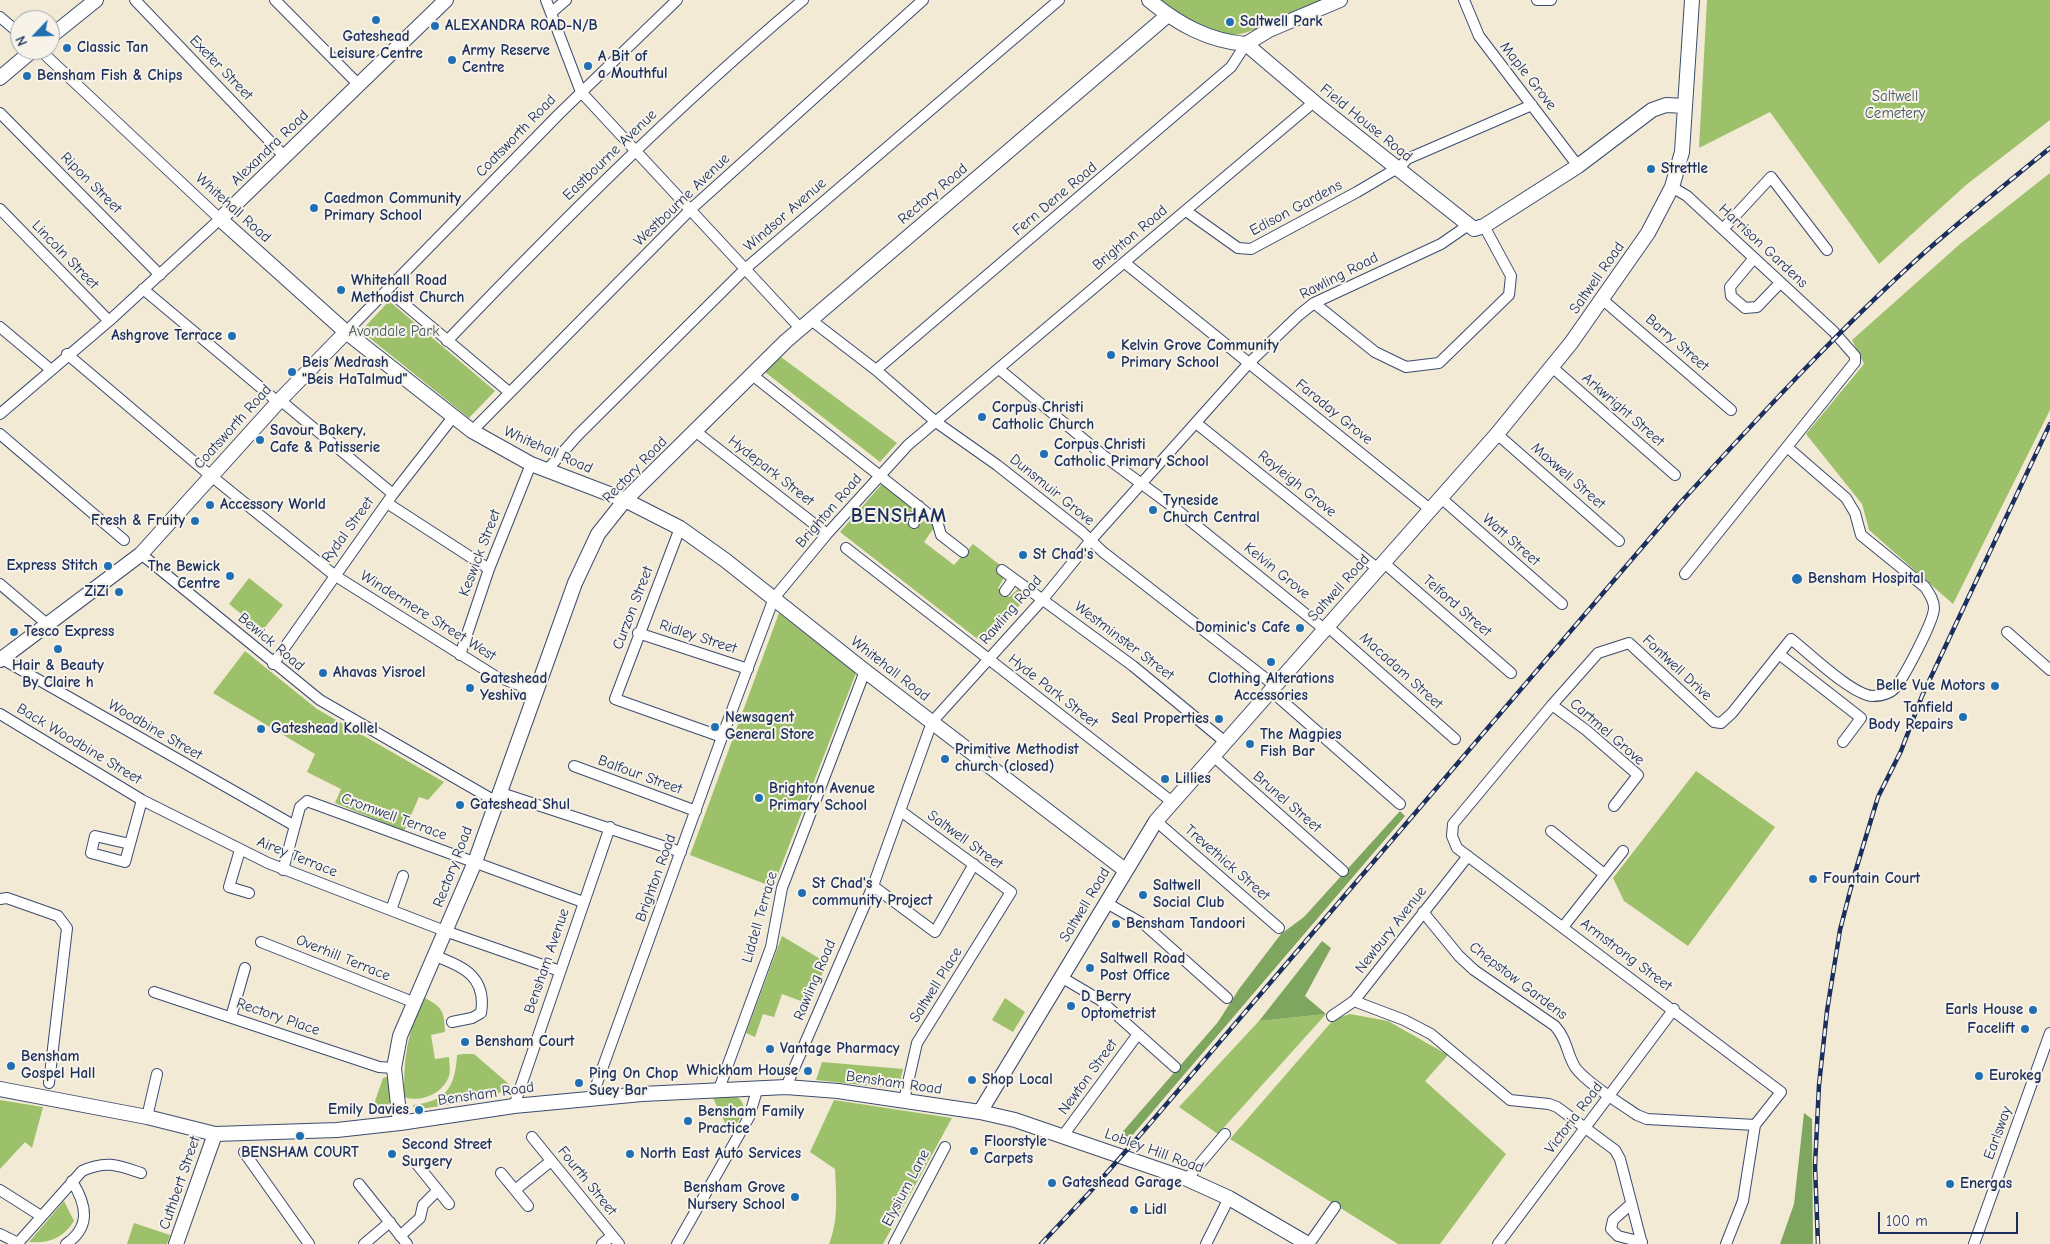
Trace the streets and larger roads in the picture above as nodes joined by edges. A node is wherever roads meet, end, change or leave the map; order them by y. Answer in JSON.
{"nodes":[{"id":1,"x":96,"y":0,"type":"edge"},
{"id":2,"x":135,"y":0,"type":"edge"},
{"id":3,"x":275,"y":0,"type":"edge"},
{"id":4,"x":446,"y":0,"type":"edge"},
{"id":5,"x":546,"y":0,"type":"edge"},
{"id":6,"x":566,"y":0,"type":"edge"},
{"id":7,"x":677,"y":0,"type":"edge"},
{"id":8,"x":803,"y":0,"type":"edge"},
{"id":9,"x":923,"y":0,"type":"edge"},
{"id":10,"x":1059,"y":0,"type":"edge"},
{"id":11,"x":1149,"y":0,"type":"edge"},
{"id":12,"x":1340,"y":0,"type":"edge"},
{"id":13,"x":1464,"y":0,"type":"edge"},
{"id":14,"x":1537,"y":0,"type":"edge"},
{"id":15,"x":1551,"y":0,"type":"edge"},
{"id":16,"x":1692,"y":0,"type":"edge"},
{"id":17,"x":551,"y":13,"type":"junction"},
{"id":18,"x":1168,"y":15,"type":"junction"},
{"id":19,"x":0,"y":17,"type":"edge"},
{"id":20,"x":10,"y":26,"type":"edge"},
{"id":21,"x":60,"y":29,"type":"edge"},
{"id":22,"x":1246,"y":44,"type":"junction"},
{"id":23,"x":21,"y":60,"type":"edge"},
{"id":24,"x":51,"y":60,"type":"edge"},
{"id":25,"x":0,"y":78,"type":"edge"},
{"id":26,"x":359,"y":85,"type":"junction"},
{"id":27,"x":581,"y":92,"type":"junction"},
{"id":28,"x":1314,"y":102,"type":"junction"},
{"id":29,"x":1532,"y":105,"type":"junction"},
{"id":30,"x":1685,"y":106,"type":"junction"},
{"id":31,"x":0,"y":113,"type":"edge"},
{"id":32,"x":636,"y":151,"type":"junction"},
{"id":33,"x":285,"y":157,"type":"junction"},
{"id":34,"x":1578,"y":166,"type":"junction"},
{"id":35,"x":1395,"y":168,"type":"junction"},
{"id":36,"x":1672,"y":187,"type":"junction"},
{"id":37,"x":0,"y":209,"type":"edge"},
{"id":38,"x":691,"y":209,"type":"junction"},
{"id":39,"x":1186,"y":210,"type":"junction"},
{"id":40,"x":220,"y":219,"type":"junction"},
{"id":41,"x":1467,"y":226,"type":"junction"},
{"id":42,"x":1484,"y":226,"type":"junction"},
{"id":43,"x":1724,"y":229,"type":"junction"},
{"id":44,"x":1827,"y":250,"type":"dead end"},
{"id":45,"x":1754,"y":258,"type":"junction"},
{"id":46,"x":1125,"y":263,"type":"junction"},
{"id":47,"x":745,"y":269,"type":"junction"},
{"id":48,"x":160,"y":274,"type":"junction"},
{"id":49,"x":1780,"y":283,"type":"junction"},
{"id":50,"x":143,"y":289,"type":"junction"},
{"id":51,"x":396,"y":297,"type":"dead end"},
{"id":52,"x":1603,"y":300,"type":"junction"},
{"id":53,"x":1314,"y":304,"type":"junction"},
{"id":54,"x":109,"y":321,"type":"junction"},
{"id":55,"x":806,"y":324,"type":"junction"},
{"id":56,"x":0,"y":327,"type":"edge"},
{"id":57,"x":346,"y":332,"type":"junction"},
{"id":58,"x":447,"y":341,"type":"junction"},
{"id":59,"x":67,"y":354,"type":"junction"},
{"id":60,"x":1249,"y":363,"type":"junction"},
{"id":61,"x":1552,"y":367,"type":"junction"},
{"id":62,"x":50,"y":369,"type":"junction"},
{"id":63,"x":999,"y":369,"type":"junction"},
{"id":64,"x":876,"y":370,"type":"junction"},
{"id":65,"x":751,"y":374,"type":"junction"},
{"id":66,"x":509,"y":392,"type":"junction"},
{"id":67,"x":279,"y":401,"type":"junction"},
{"id":68,"x":1731,"y":410,"type":"dead end"},
{"id":69,"x":0,"y":414,"type":"edge"},
{"id":70,"x":453,"y":417,"type":"junction"},
{"id":71,"x":936,"y":422,"type":"junction"},
{"id":72,"x":1196,"y":423,"type":"junction"},
{"id":73,"x":472,"y":431,"type":"junction"},
{"id":74,"x":696,"y":431,"type":"junction"},
{"id":75,"x":0,"y":434,"type":"edge"},
{"id":76,"x":1497,"y":434,"type":"junction"},
{"id":77,"x":1787,"y":447,"type":"junction"},
{"id":78,"x":531,"y":464,"type":"junction"},
{"id":79,"x":547,"y":470,"type":"junction"},
{"id":80,"x":1675,"y":474,"type":"dead end"},
{"id":81,"x":879,"y":475,"type":"junction"},
{"id":82,"x":211,"y":476,"type":"junction"},
{"id":83,"x":1142,"y":483,"type":"junction"},
{"id":84,"x":393,"y":494,"type":"junction"},
{"id":85,"x":1441,"y":498,"type":"junction"},
{"id":86,"x":625,"y":500,"type":"junction"},
{"id":87,"x":387,"y":503,"type":"junction"},
{"id":88,"x":919,"y":506,"type":"junction"},
{"id":89,"x":1430,"y":510,"type":"junction"},
{"id":90,"x":914,"y":523,"type":"dead end"},
{"id":91,"x":680,"y":528,"type":"junction"},
{"id":92,"x":827,"y":534,"type":"junction"},
{"id":93,"x":124,"y":540,"type":"dead end"},
{"id":94,"x":1091,"y":540,"type":"junction"},
{"id":95,"x":1619,"y":541,"type":"dead end"},
{"id":96,"x":846,"y":548,"type":"dead end"},
{"id":97,"x":963,"y":552,"type":"dead end"},
{"id":98,"x":140,"y":554,"type":"junction"},
{"id":99,"x":1381,"y":566,"type":"junction"},
{"id":100,"x":489,"y":569,"type":"junction"},
{"id":101,"x":1002,"y":570,"type":"dead end"},
{"id":102,"x":1685,"y":574,"type":"dead end"},
{"id":103,"x":334,"y":575,"type":"junction"},
{"id":104,"x":1014,"y":580,"type":"junction"},
{"id":105,"x":0,"y":584,"type":"edge"},
{"id":106,"x":1006,"y":590,"type":"dead end"},
{"id":107,"x":774,"y":598,"type":"junction"},
{"id":108,"x":1043,"y":599,"type":"junction"},
{"id":109,"x":1562,"y":604,"type":"dead end"},
{"id":110,"x":47,"y":624,"type":"junction"},
{"id":111,"x":1326,"y":627,"type":"junction"},
{"id":112,"x":2007,"y":632,"type":"dead end"},
{"id":113,"x":638,"y":633,"type":"junction"},
{"id":114,"x":1779,"y":654,"type":"junction"},
{"id":115,"x":460,"y":655,"type":"junction"},
{"id":116,"x":1,"y":659,"type":"edge"},
{"id":117,"x":989,"y":660,"type":"junction"},
{"id":118,"x":273,"y":664,"type":"junction"},
{"id":119,"x":748,"y":669,"type":"junction"},
{"id":120,"x":2050,"y":670,"type":"edge"},
{"id":121,"x":865,"y":671,"type":"junction"},
{"id":122,"x":1511,"y":673,"type":"dead end"},
{"id":123,"x":1272,"y":688,"type":"junction"},
{"id":124,"x":535,"y":691,"type":"junction"},
{"id":125,"x":1552,"y":705,"type":"junction"},
{"id":126,"x":0,"y":714,"type":"edge"},
{"id":127,"x":932,"y":722,"type":"junction"},
{"id":128,"x":722,"y":737,"type":"junction"},
{"id":129,"x":1455,"y":739,"type":"dead end"},
{"id":130,"x":1224,"y":741,"type":"junction"},
{"id":131,"x":1843,"y":742,"type":"dead end"},
{"id":132,"x":1212,"y":755,"type":"junction"},
{"id":133,"x":574,"y":766,"type":"dead end"},
{"id":134,"x":497,"y":797,"type":"junction"},
{"id":135,"x":142,"y":800,"type":"junction"},
{"id":136,"x":1171,"y":802,"type":"junction"},
{"id":137,"x":1400,"y":804,"type":"dead end"},
{"id":138,"x":1614,"y":806,"type":"dead end"},
{"id":139,"x":696,"y":811,"type":"junction"},
{"id":140,"x":902,"y":812,"type":"junction"},
{"id":141,"x":1156,"y":821,"type":"junction"},
{"id":142,"x":295,"y":826,"type":"junction"},
{"id":143,"x":610,"y":827,"type":"junction"},
{"id":144,"x":1551,"y":831,"type":"dead end"},
{"id":145,"x":1453,"y":841,"type":"joint"},
{"id":146,"x":130,"y":844,"type":"dead end"},
{"id":147,"x":240,"y":850,"type":"junction"},
{"id":148,"x":1623,"y":851,"type":"dead end"},
{"id":149,"x":682,"y":852,"type":"junction"},
{"id":150,"x":1468,"y":856,"type":"junction"},
{"id":151,"x":475,"y":862,"type":"junction"},
{"id":152,"x":974,"y":864,"type":"junction"},
{"id":153,"x":282,"y":870,"type":"junction"},
{"id":154,"x":1125,"y":870,"type":"junction"},
{"id":155,"x":1343,"y":870,"type":"dead end"},
{"id":156,"x":1604,"y":874,"type":"junction"},
{"id":157,"x":403,"y":876,"type":"dead end"},
{"id":158,"x":873,"y":886,"type":"junction"},
{"id":159,"x":249,"y":892,"type":"dead end"},
{"id":160,"x":1011,"y":892,"type":"joint"},
{"id":161,"x":0,"y":899,"type":"edge"},
{"id":162,"x":583,"y":902,"type":"junction"},
{"id":163,"x":1105,"y":902,"type":"junction"},
{"id":164,"x":391,"y":910,"type":"junction"},
{"id":165,"x":1423,"y":912,"type":"junction"},
{"id":166,"x":1563,"y":927,"type":"junction"},
{"id":167,"x":1279,"y":928,"type":"dead end"},
{"id":168,"x":445,"y":931,"type":"junction"},
{"id":169,"x":261,"y":942,"type":"dead end"},
{"id":170,"x":435,"y":956,"type":"junction"},
{"id":171,"x":246,"y":968,"type":"dead end"},
{"id":172,"x":560,"y":971,"type":"junction"},
{"id":173,"x":1061,"y":977,"type":"junction"},
{"id":174,"x":154,"y":992,"type":"dead end"},
{"id":175,"x":1227,"y":998,"type":"dead end"},
{"id":176,"x":1354,"y":1001,"type":"junction"},
{"id":177,"x":413,"y":1002,"type":"junction"},
{"id":178,"x":1674,"y":1009,"type":"junction"},
{"id":179,"x":1332,"y":1016,"type":"dead end"},
{"id":180,"x":231,"y":1017,"type":"junction"},
{"id":181,"x":452,"y":1022,"type":"dead end"},
{"id":182,"x":2050,"y":1033,"type":"edge"},
{"id":183,"x":1138,"y":1034,"type":"junction"},
{"id":184,"x":1175,"y":1067,"type":"dead end"},
{"id":185,"x":394,"y":1068,"type":"junction"},
{"id":186,"x":157,"y":1074,"type":"dead end"},
{"id":187,"x":49,"y":1083,"type":"dead end"},
{"id":188,"x":758,"y":1087,"type":"junction"},
{"id":189,"x":786,"y":1087,"type":"junction"},
{"id":190,"x":0,"y":1089,"type":"edge"},
{"id":191,"x":719,"y":1089,"type":"junction"},
{"id":192,"x":1610,"y":1096,"type":"junction"},
{"id":193,"x":592,"y":1097,"type":"junction"},
{"id":194,"x":904,"y":1100,"type":"junction"},
{"id":195,"x":514,"y":1106,"type":"junction"},
{"id":196,"x":980,"y":1112,"type":"junction"},
{"id":197,"x":147,"y":1117,"type":"junction"},
{"id":198,"x":400,"y":1123,"type":"junction"},
{"id":199,"x":1755,"y":1125,"type":"junction"},
{"id":200,"x":1586,"y":1127,"type":"junction"},
{"id":201,"x":215,"y":1134,"type":"junction"},
{"id":202,"x":1225,"y":1134,"type":"dead end"},
{"id":203,"x":532,"y":1137,"type":"dead end"},
{"id":204,"x":1062,"y":1137,"type":"junction"},
{"id":205,"x":945,"y":1147,"type":"dead end"},
{"id":206,"x":244,"y":1152,"type":"dead end"},
{"id":207,"x":551,"y":1161,"type":"junction"},
{"id":208,"x":416,"y":1163,"type":"dead end"},
{"id":209,"x":141,"y":1173,"type":"dead end"},
{"id":210,"x":501,"y":1173,"type":"dead end"},
{"id":211,"x":1187,"y":1179,"type":"junction"},
{"id":212,"x":72,"y":1181,"type":"junction"},
{"id":213,"x":359,"y":1184,"type":"dead end"},
{"id":214,"x":0,"y":1190,"type":"edge"},
{"id":215,"x":438,"y":1190,"type":"junction"},
{"id":216,"x":515,"y":1190,"type":"junction"},
{"id":217,"x":1229,"y":1198,"type":"junction"},
{"id":218,"x":450,"y":1204,"type":"dead end"},
{"id":219,"x":1632,"y":1204,"type":"junction"},
{"id":220,"x":528,"y":1206,"type":"dead end"},
{"id":221,"x":1335,"y":1207,"type":"dead end"},
{"id":222,"x":42,"y":1216,"type":"junction"},
{"id":223,"x":390,"y":1222,"type":"junction"},
{"id":224,"x":0,"y":1234,"type":"edge"},
{"id":225,"x":404,"y":1240,"type":"edge"},
{"id":226,"x":616,"y":1240,"type":"edge"},
{"id":227,"x":19,"y":1243,"type":"edge"},
{"id":228,"x":1642,"y":1243,"type":"edge"},
{"id":229,"x":66,"y":1244,"type":"edge"},
{"id":230,"x":176,"y":1244,"type":"edge"},
{"id":231,"x":309,"y":1244,"type":"edge"},
{"id":232,"x":364,"y":1244,"type":"edge"},
{"id":233,"x":602,"y":1244,"type":"edge"},
{"id":234,"x":677,"y":1244,"type":"edge"},
{"id":235,"x":894,"y":1244,"type":"edge"},
{"id":236,"x":1206,"y":1244,"type":"edge"},
{"id":237,"x":1308,"y":1244,"type":"edge"},
{"id":238,"x":1498,"y":1244,"type":"edge"},
{"id":239,"x":1726,"y":1244,"type":"edge"},
{"id":240,"x":1974,"y":1244,"type":"edge"}],
"edges":[{"from":1,"to":21,"type":"street"},
{"from":2,"to":33,"type":"street","name":"Exeter Street"},
{"from":3,"to":26,"type":"street"},
{"from":4,"to":26,"type":"street","name":"Alexandra Road"},
{"from":5,"to":17,"type":"street"},
{"from":6,"to":17,"type":"street"},
{"from":7,"to":27,"type":"street","name":"Coatsworth Road"},
{"from":8,"to":32,"type":"street","name":"Eastbourne Avenue"},
{"from":9,"to":38,"type":"street","name":"Westbourne Avenue"},
{"from":10,"to":47,"type":"street","name":"Windsor Avenue"},
{"from":11,"to":18,"type":"street"},
{"from":12,"to":22,"type":"street"},
{"from":13,"to":29,"type":"street","name":"Maple Grove"},
{"from":14,"to":15,"type":"street"},
{"from":16,"to":30,"type":"street","name":"Saltwell Road"},
{"from":17,"to":27,"type":"street"},
{"from":18,"to":22,"type":"street"},
{"from":18,"to":55,"type":"street","name":"Rectory Road"},
{"from":19,"to":20,"type":"street"},
{"from":22,"to":28,"type":"street","name":"Field House Road"},
{"from":22,"to":64,"type":"street","name":"Fern Dene Road"},
{"from":23,"to":25,"type":"street"},
{"from":24,"to":40,"type":"street","name":"Whitehall Road"},
{"from":26,"to":33,"type":"street","name":"Alexandra Road"},
{"from":27,"to":32,"type":"street","name":"Dunsmuir Grove"},
{"from":27,"to":57,"type":"street","name":"Coatsworth Road"},
{"from":28,"to":35,"type":"street","name":"Field House Road"},
{"from":28,"to":39,"type":"street","name":"Brighton Road"},
{"from":29,"to":34,"type":"street","name":"Maple Grove"},
{"from":29,"to":35,"type":"street","name":"Edison Gardens"},
{"from":30,"to":34,"type":"street"},
{"from":30,"to":36,"type":"street","name":"Saltwell Road"},
{"from":31,"to":48,"type":"street","name":"Ripon Street"},
{"from":32,"to":38,"type":"street","name":"Dunsmuir Grove"},
{"from":32,"to":58,"type":"street","name":"Eastbourne Avenue"},
{"from":33,"to":40,"type":"street","name":"Alexandra Road"},
{"from":34,"to":42,"type":"street"},
{"from":35,"to":39,"type":"street","name":"Edison Gardens"},
{"from":35,"to":41,"type":"street","name":"Field House Road"},
{"from":36,"to":43,"type":"street","name":"Harrison Gardens"},
{"from":36,"to":52,"type":"street","name":"Saltwell Road"},
{"from":37,"to":54,"type":"street","name":"Lincoln Street"},
{"from":38,"to":47,"type":"street","name":"Dunsmuir Grove"},
{"from":38,"to":66,"type":"street","name":"Westbourne Avenue"},
{"from":39,"to":46,"type":"street","name":"Brighton Road"},
{"from":40,"to":48,"type":"street","name":"Alexandra Road"},
{"from":40,"to":57,"type":"street","name":"Whitehall Road"},
{"from":41,"to":42,"type":"street"},
{"from":41,"to":53,"type":"street","name":"Rawling Road"},
{"from":42,"to":53,"type":"street"},
{"from":43,"to":44,"type":"street"},
{"from":43,"to":45,"type":"street","name":"Harrison Gardens"},
{"from":45,"to":49,"type":"street","name":"Harrison Gardens"},
{"from":45,"to":49,"type":"street"},
{"from":46,"to":60,"type":"street","name":"Faraday Grove"},
{"from":46,"to":63,"type":"street","name":"Brighton Road"},
{"from":47,"to":55,"type":"street","name":"Dunsmuir Grove"},
{"from":47,"to":79,"type":"street","name":"Windsor Avenue"},
{"from":48,"to":50,"type":"street","name":"Alexandra Road"},
{"from":49,"to":77,"type":"street","name":"Harrison Gardens"},
{"from":50,"to":54,"type":"street","name":"Alexandra Road"},
{"from":50,"to":67,"type":"street"},
{"from":51,"to":58,"type":"street"},
{"from":52,"to":61,"type":"street","name":"Saltwell Road"},
{"from":52,"to":68,"type":"street","name":"Barry Street"},
{"from":53,"to":60,"type":"street","name":"Rawling Road"},
{"from":54,"to":59,"type":"street","name":"Alexandra Road"},
{"from":55,"to":64,"type":"street","name":"Dunsmuir Grove"},
{"from":55,"to":65,"type":"street","name":"Rectory Road"},
{"from":56,"to":62,"type":"street"},
{"from":57,"to":67,"type":"street","name":"Coatsworth Road"},
{"from":57,"to":70,"type":"street","name":"Whitehall Road"},
{"from":58,"to":66,"type":"street"},
{"from":59,"to":62,"type":"street","name":"Alexandra Road"},
{"from":59,"to":82,"type":"street","name":"Windermere Street West"},
{"from":60,"to":72,"type":"street","name":"Rawling Road"},
{"from":60,"to":89,"type":"street","name":"Faraday Grove"},
{"from":61,"to":76,"type":"street","name":"Saltwell Road"},
{"from":61,"to":80,"type":"street","name":"Arkwright Street"},
{"from":62,"to":69,"type":"street","name":"Alexandra Road"},
{"from":63,"to":71,"type":"street","name":"Brighton Road"},
{"from":63,"to":83,"type":"street","name":"Kelvin Grove"},
{"from":64,"to":71,"type":"street","name":"Dunsmuir Grove"},
{"from":65,"to":74,"type":"street","name":"Rectory Road"},
{"from":65,"to":81,"type":"street"},
{"from":66,"to":73,"type":"street","name":"Westbourne Avenue"},
{"from":67,"to":82,"type":"street","name":"Coatsworth Road"},
{"from":67,"to":84,"type":"street"},
{"from":70,"to":73,"type":"street","name":"Whitehall Road"},
{"from":70,"to":84,"type":"street","name":"Rydal Street"},
{"from":71,"to":81,"type":"street","name":"Brighton Road"},
{"from":71,"to":94,"type":"street","name":"Dunsmuir Grove"},
{"from":72,"to":83,"type":"street","name":"Rawling Road"},
{"from":72,"to":99,"type":"street","name":"Rayleigh Grove"},
{"from":73,"to":78,"type":"street","name":"Whitehall Road"},
{"from":74,"to":86,"type":"street","name":"Rectory Road"},
{"from":74,"to":92,"type":"street","name":"Hydepark Street"},
{"from":75,"to":93,"type":"street"},
{"from":76,"to":85,"type":"street","name":"Saltwell Road"},
{"from":76,"to":95,"type":"street","name":"Maxwell Street"},
{"from":77,"to":102,"type":"street"},
{"from":77,"to":114,"type":"street"},
{"from":78,"to":79,"type":"street","name":"Whitehall Road"},
{"from":78,"to":100,"type":"street","name":"Keswick Street"},
{"from":79,"to":86,"type":"street","name":"Whitehall Road"},
{"from":81,"to":88,"type":"street"},
{"from":81,"to":92,"type":"street","name":"Brighton Road"},
{"from":82,"to":98,"type":"street","name":"Coatsworth Road"},
{"from":82,"to":103,"type":"street","name":"Windermere Street West"},
{"from":83,"to":94,"type":"street","name":"Rawling Road"},
{"from":83,"to":111,"type":"street","name":"Kelvin Grove"},
{"from":84,"to":87,"type":"street","name":"Rydal Street"},
{"from":85,"to":89,"type":"street","name":"Saltwell Road"},
{"from":85,"to":109,"type":"street","name":"Watt Street"},
{"from":86,"to":91,"type":"street","name":"Whitehall Road"},
{"from":86,"to":124,"type":"street","name":"Rectory Road"},
{"from":87,"to":100,"type":"street"},
{"from":87,"to":103,"type":"street","name":"Rydal Street"},
{"from":88,"to":90,"type":"street"},
{"from":88,"to":97,"type":"street"},
{"from":89,"to":99,"type":"street","name":"Saltwell Road"},
{"from":91,"to":107,"type":"street","name":"Whitehall Road"},
{"from":91,"to":113,"type":"street","name":"Curzon Street"},
{"from":92,"to":107,"type":"street","name":"Brighton Road"},
{"from":94,"to":108,"type":"street","name":"Rawling Road"},
{"from":94,"to":123,"type":"street","name":"Dunsmuir Grove"},
{"from":96,"to":117,"type":"street","name":"Hyde Park Street"},
{"from":98,"to":110,"type":"street","name":"Coatsworth Road"},
{"from":98,"to":118,"type":"street","name":"Bewick Road"},
{"from":99,"to":111,"type":"street","name":"Saltwell Road"},
{"from":99,"to":122,"type":"street","name":"Telford Street"},
{"from":100,"to":115,"type":"street","name":"Keswick Street"},
{"from":101,"to":104,"type":"street","name":"Westminster Street"},
{"from":103,"to":115,"type":"street","name":"Windermere Street West"},
{"from":103,"to":118,"type":"street","name":"Rydal Street"},
{"from":104,"to":106,"type":"street"},
{"from":104,"to":108,"type":"street","name":"Westminster Street"},
{"from":105,"to":110,"type":"street"},
{"from":107,"to":119,"type":"street","name":"Brighton Road"},
{"from":107,"to":121,"type":"street","name":"Whitehall Road"},
{"from":108,"to":117,"type":"street","name":"Rawling Road"},
{"from":108,"to":130,"type":"street","name":"Westminster Street"},
{"from":110,"to":116,"type":"street","name":"Coatsworth Road"},
{"from":111,"to":123,"type":"street","name":"Saltwell Road"},
{"from":111,"to":129,"type":"street","name":"Macadam Street"},
{"from":112,"to":120,"type":"street"},
{"from":113,"to":119,"type":"street","name":"Ridley Street"},
{"from":113,"to":128,"type":"street","name":"Curzon Street"},
{"from":114,"to":125,"type":"street","name":"Fontwell Drive"},
{"from":114,"to":131,"type":"street"},
{"from":115,"to":124,"type":"street","name":"Windermere Street West"},
{"from":116,"to":142,"type":"street","name":"Woodbine Street"},
{"from":117,"to":127,"type":"street","name":"Rawling Road"},
{"from":117,"to":136,"type":"street","name":"Hyde Park Street"},
{"from":118,"to":134,"type":"street","name":"Bewick Road"},
{"from":119,"to":128,"type":"street","name":"Brighton Road"},
{"from":121,"to":127,"type":"street","name":"Whitehall Road"},
{"from":121,"to":191,"type":"street","name":"Liddell Terrace"},
{"from":123,"to":130,"type":"street","name":"Saltwell Road"},
{"from":123,"to":137,"type":"street"},
{"from":124,"to":134,"type":"street","name":"Rectory Road"},
{"from":125,"to":138,"type":"street","name":"Cartmel Grove"},
{"from":125,"to":145,"type":"street","name":"Fontwell Drive"},
{"from":126,"to":135,"type":"street","name":"Back Woodbine Street"},
{"from":127,"to":140,"type":"street","name":"Rawling Road"},
{"from":127,"to":154,"type":"street","name":"Whitehall Road"},
{"from":128,"to":139,"type":"street","name":"Brighton Road"},
{"from":130,"to":132,"type":"street","name":"Saltwell Road"},
{"from":132,"to":136,"type":"street","name":"Saltwell Road"},
{"from":132,"to":155,"type":"street","name":"Brunel Street"},
{"from":133,"to":139,"type":"street","name":"Balfour Street"},
{"from":134,"to":143,"type":"street","name":"Bewick Road"},
{"from":134,"to":151,"type":"street","name":"Rectory Road"},
{"from":135,"to":146,"type":"street"},
{"from":135,"to":147,"type":"street","name":"Airey Terrace"},
{"from":136,"to":141,"type":"street","name":"Saltwell Road"},
{"from":139,"to":149,"type":"street","name":"Brighton Road"},
{"from":140,"to":152,"type":"street","name":"Saltwell Street"},
{"from":140,"to":158,"type":"street","name":"Rawling Road"},
{"from":141,"to":154,"type":"street","name":"Saltwell Road"},
{"from":141,"to":167,"type":"street","name":"Trevethick Street"},
{"from":142,"to":151,"type":"street","name":"Cromwell Terrace"},
{"from":142,"to":153,"type":"street"},
{"from":143,"to":149,"type":"street","name":"Bewick Road"},
{"from":143,"to":162,"type":"street","name":"Bensham Avenue"},
{"from":144,"to":156,"type":"street"},
{"from":145,"to":150,"type":"street","name":"Armstrong Street"},
{"from":147,"to":153,"type":"street","name":"Airey Terrace"},
{"from":147,"to":159,"type":"street"},
{"from":148,"to":156,"type":"street"},
{"from":149,"to":193,"type":"street","name":"Brighton Road"},
{"from":150,"to":165,"type":"street","name":"Newbury Avenue"},
{"from":150,"to":166,"type":"street","name":"Armstrong Street"},
{"from":151,"to":162,"type":"street","name":"Cromwell Terrace"},
{"from":151,"to":168,"type":"street","name":"Rectory Road"},
{"from":152,"to":158,"type":"street"},
{"from":152,"to":160,"type":"street","name":"Saltwell Street"},
{"from":153,"to":164,"type":"street","name":"Airey Terrace"},
{"from":154,"to":163,"type":"street","name":"Saltwell Road"},
{"from":156,"to":166,"type":"street"},
{"from":157,"to":164,"type":"street"},
{"from":158,"to":189,"type":"street","name":"Rawling Road"},
{"from":160,"to":194,"type":"street","name":"Saltwell Place"},
{"from":161,"to":187,"type":"street"},
{"from":162,"to":172,"type":"street","name":"Bensham Avenue"},
{"from":163,"to":173,"type":"street","name":"Saltwell Road"},
{"from":163,"to":175,"type":"street"},
{"from":164,"to":168,"type":"street","name":"Airey Terrace"},
{"from":165,"to":176,"type":"street","name":"Newbury Avenue"},
{"from":165,"to":192,"type":"street","name":"Chepstow Gardens"},
{"from":166,"to":178,"type":"street","name":"Armstrong Street"},
{"from":168,"to":170,"type":"street","name":"Rectory Road"},
{"from":168,"to":172,"type":"street","name":"Airey Terrace"},
{"from":169,"to":177,"type":"street","name":"Overhill Terrace"},
{"from":170,"to":177,"type":"street","name":"Rectory Road"},
{"from":170,"to":181,"type":"street"},
{"from":171,"to":180,"type":"street"},
{"from":172,"to":195,"type":"street","name":"Bensham Avenue"},
{"from":173,"to":183,"type":"street"},
{"from":173,"to":196,"type":"street","name":"Saltwell Road"},
{"from":174,"to":180,"type":"street","name":"Rectory Place"},
{"from":176,"to":179,"type":"street","name":"Newbury Avenue"},
{"from":176,"to":200,"type":"street"},
{"from":177,"to":185,"type":"street","name":"Rectory Road"},
{"from":178,"to":192,"type":"street","name":"Victoria Road"},
{"from":178,"to":199,"type":"street","name":"Armstrong Street"},
{"from":180,"to":185,"type":"street","name":"Rectory Place"},
{"from":182,"to":240,"type":"street","name":"Earlsway"},
{"from":183,"to":184,"type":"street"},
{"from":183,"to":204,"type":"street","name":"Newton Street"},
{"from":185,"to":198,"type":"street","name":"Rectory Road"},
{"from":186,"to":197,"type":"street"},
{"from":188,"to":189,"type":"street","name":"Bensham Road"},
{"from":188,"to":191,"type":"street","name":"Bensham Road"},
{"from":188,"to":234,"type":"street"},
{"from":189,"to":194,"type":"street","name":"Bensham Road"},
{"from":190,"to":197,"type":"street","name":"Bensham Road"},
{"from":191,"to":193,"type":"street","name":"Bensham Road"},
{"from":192,"to":199,"type":"street","name":"Chepstow Gardens"},
{"from":192,"to":200,"type":"street","name":"Victoria Road"},
{"from":193,"to":195,"type":"street","name":"Bensham Road"},
{"from":194,"to":196,"type":"street","name":"Bensham Road"},
{"from":195,"to":198,"type":"street","name":"Bensham Road"},
{"from":196,"to":204,"type":"street","name":"Lobley Hill Road"},
{"from":197,"to":201,"type":"street","name":"Bensham Road"},
{"from":198,"to":201,"type":"street","name":"Bensham Road"},
{"from":199,"to":239,"type":"street"},
{"from":200,"to":219,"type":"street"},
{"from":200,"to":238,"type":"street","name":"Victoria Road"},
{"from":201,"to":230,"type":"street","name":"Cuthbert Street"},
{"from":202,"to":211,"type":"street"},
{"from":203,"to":207,"type":"street","name":"Fourth Street"},
{"from":204,"to":211,"type":"street","name":"Lobley Hill Road"},
{"from":205,"to":235,"type":"street","name":"Elysium Lane"},
{"from":206,"to":231,"type":"street"},
{"from":207,"to":216,"type":"street"},
{"from":207,"to":226,"type":"street","name":"Fourth Street"},
{"from":208,"to":215,"type":"street"},
{"from":209,"to":212,"type":"street"},
{"from":210,"to":216,"type":"street"},
{"from":211,"to":217,"type":"street","name":"Lobley Hill Road"},
{"from":212,"to":222,"type":"street"},
{"from":212,"to":229,"type":"street"},
{"from":213,"to":223,"type":"street"},
{"from":214,"to":222,"type":"street"},
{"from":215,"to":218,"type":"street"},
{"from":215,"to":225,"type":"street"},
{"from":216,"to":220,"type":"street"},
{"from":217,"to":236,"type":"street"},
{"from":217,"to":237,"type":"street","name":"Lobley Hill Road"},
{"from":219,"to":228,"type":"street"},
{"from":219,"to":228,"type":"street"},
{"from":221,"to":237,"type":"street"},
{"from":222,"to":227,"type":"street"},
{"from":223,"to":225,"type":"street"},
{"from":223,"to":232,"type":"street"},
{"from":224,"to":227,"type":"street"},
{"from":226,"to":233,"type":"street"}]}
